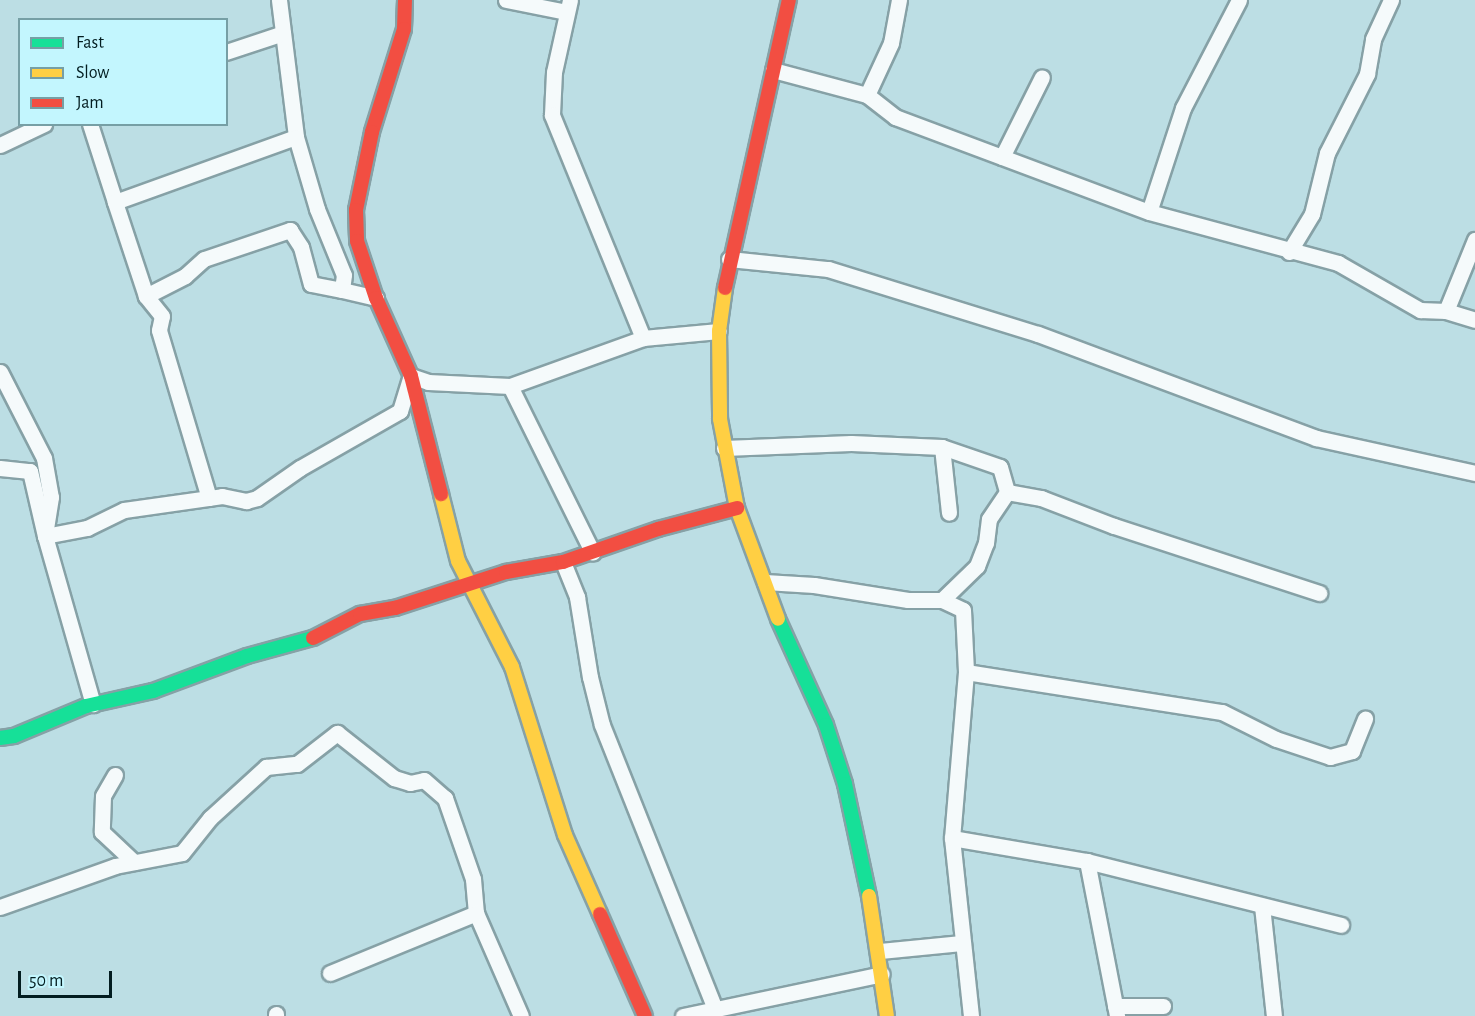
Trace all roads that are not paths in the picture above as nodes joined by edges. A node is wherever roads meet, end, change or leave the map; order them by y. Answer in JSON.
{"nodes":[{"id":1,"x":279,"y":0,"type":"edge"},
{"id":2,"x":405,"y":0,"type":"edge"},
{"id":3,"x":507,"y":0,"type":"edge"},
{"id":4,"x":789,"y":0,"type":"edge"},
{"id":5,"x":899,"y":0,"type":"edge"},
{"id":6,"x":1239,"y":0,"type":"edge"},
{"id":7,"x":1391,"y":0,"type":"edge"},
{"id":8,"x":568,"y":6,"type":"edge"},
{"id":9,"x":283,"y":33,"type":"junction"},
{"id":10,"x":228,"y":51,"type":"edge"},
{"id":11,"x":773,"y":70,"type":"junction"},
{"id":12,"x":1041,"y":77,"type":"dead end"},
{"id":13,"x":867,"y":95,"type":"junction"},
{"id":14,"x":40,"y":126,"type":"edge"},
{"id":15,"x":91,"y":126,"type":"edge"},
{"id":16,"x":296,"y":137,"type":"junction"},
{"id":17,"x":0,"y":146,"type":"edge"},
{"id":18,"x":1002,"y":157,"type":"junction"},
{"id":19,"x":115,"y":202,"type":"junction"},
{"id":20,"x":1149,"y":212,"type":"junction"},
{"id":21,"x":1475,"y":240,"type":"edge"},
{"id":22,"x":1288,"y":252,"type":"junction"},
{"id":23,"x":729,"y":259,"type":"junction"},
{"id":24,"x":342,"y":290,"type":"junction"},
{"id":25,"x":146,"y":296,"type":"junction"},
{"id":26,"x":376,"y":298,"type":"junction"},
{"id":27,"x":1446,"y":310,"type":"junction"},
{"id":28,"x":1475,"y":320,"type":"edge"},
{"id":29,"x":719,"y":331,"type":"junction"},
{"id":30,"x":643,"y":338,"type":"junction"},
{"id":31,"x":0,"y":372,"type":"edge"},
{"id":32,"x":411,"y":376,"type":"junction"},
{"id":33,"x":510,"y":386,"type":"junction"},
{"id":34,"x":942,"y":447,"type":"junction"},
{"id":35,"x":724,"y":448,"type":"junction"},
{"id":36,"x":0,"y":468,"type":"edge"},
{"id":37,"x":1475,"y":473,"type":"edge"},
{"id":38,"x":1007,"y":492,"type":"junction"},
{"id":39,"x":210,"y":498,"type":"junction"},
{"id":40,"x":738,"y":508,"type":"junction"},
{"id":41,"x":949,"y":513,"type":"dead end"},
{"id":42,"x":45,"y":536,"type":"junction"},
{"id":43,"x":593,"y":553,"type":"junction"},
{"id":44,"x":562,"y":562,"type":"junction"},
{"id":45,"x":765,"y":582,"type":"junction"},
{"id":46,"x":469,"y":584,"type":"junction"},
{"id":47,"x":1319,"y":593,"type":"dead end"},
{"id":48,"x":942,"y":600,"type":"junction"},
{"id":49,"x":966,"y":672,"type":"junction"},
{"id":50,"x":93,"y":704,"type":"junction"},
{"id":51,"x":1365,"y":719,"type":"dead end"},
{"id":52,"x":0,"y":738,"type":"edge"},
{"id":53,"x":114,"y":775,"type":"dead end"},
{"id":54,"x":952,"y":838,"type":"junction"},
{"id":55,"x":1087,"y":861,"type":"junction"},
{"id":56,"x":134,"y":862,"type":"junction"},
{"id":57,"x":1262,"y":906,"type":"junction"},
{"id":58,"x":0,"y":908,"type":"edge"},
{"id":59,"x":476,"y":913,"type":"junction"},
{"id":60,"x":1341,"y":925,"type":"dead end"},
{"id":61,"x":962,"y":943,"type":"junction"},
{"id":62,"x":880,"y":951,"type":"junction"},
{"id":63,"x":330,"y":973,"type":"dead end"},
{"id":64,"x":882,"y":974,"type":"junction"},
{"id":65,"x":1163,"y":1006,"type":"dead end"},
{"id":66,"x":714,"y":1007,"type":"junction"},
{"id":67,"x":1116,"y":1011,"type":"edge"},
{"id":68,"x":521,"y":1016,"type":"edge"},
{"id":69,"x":645,"y":1016,"type":"edge"},
{"id":70,"x":688,"y":1016,"type":"edge"},
{"id":71,"x":887,"y":1016,"type":"edge"},
{"id":72,"x":971,"y":1016,"type":"edge"},
{"id":73,"x":1274,"y":1016,"type":"edge"}],
"edges":[{"from":1,"to":9,"type":"street"},
{"from":2,"to":26,"type":"street"},
{"from":3,"to":8,"type":"street"},
{"from":4,"to":11,"type":"street"},
{"from":5,"to":13,"type":"street"},
{"from":6,"to":20,"type":"street"},
{"from":7,"to":22,"type":"street"},
{"from":8,"to":30,"type":"street"},
{"from":9,"to":10,"type":"street"},
{"from":9,"to":16,"type":"street"},
{"from":11,"to":13,"type":"street"},
{"from":11,"to":23,"type":"street"},
{"from":12,"to":18,"type":"street"},
{"from":13,"to":18,"type":"street"},
{"from":14,"to":17,"type":"street"},
{"from":15,"to":19,"type":"street"},
{"from":16,"to":19,"type":"street"},
{"from":16,"to":24,"type":"street"},
{"from":18,"to":20,"type":"street"},
{"from":19,"to":25,"type":"street"},
{"from":20,"to":22,"type":"street"},
{"from":21,"to":27,"type":"street"},
{"from":22,"to":27,"type":"street"},
{"from":23,"to":29,"type":"street"},
{"from":23,"to":37,"type":"street"},
{"from":24,"to":25,"type":"street"},
{"from":24,"to":26,"type":"street"},
{"from":25,"to":39,"type":"street"},
{"from":26,"to":32,"type":"street"},
{"from":27,"to":28,"type":"street"},
{"from":29,"to":30,"type":"street"},
{"from":29,"to":35,"type":"street"},
{"from":30,"to":33,"type":"street"},
{"from":31,"to":42,"type":"street"},
{"from":32,"to":33,"type":"street"},
{"from":32,"to":39,"type":"street"},
{"from":32,"to":46,"type":"street"},
{"from":33,"to":43,"type":"street"},
{"from":34,"to":35,"type":"street"},
{"from":34,"to":38,"type":"street"},
{"from":34,"to":41,"type":"street"},
{"from":35,"to":40,"type":"street"},
{"from":36,"to":42,"type":"street"},
{"from":38,"to":47,"type":"street"},
{"from":38,"to":48,"type":"street"},
{"from":39,"to":42,"type":"street"},
{"from":40,"to":43,"type":"street"},
{"from":40,"to":45,"type":"street"},
{"from":42,"to":50,"type":"street"},
{"from":43,"to":44,"type":"street"},
{"from":44,"to":46,"type":"street"},
{"from":44,"to":66,"type":"street"},
{"from":45,"to":48,"type":"street"},
{"from":45,"to":62,"type":"street"},
{"from":46,"to":50,"type":"street"},
{"from":46,"to":69,"type":"street"},
{"from":48,"to":49,"type":"street"},
{"from":49,"to":51,"type":"street"},
{"from":49,"to":54,"type":"street"},
{"from":50,"to":52,"type":"street"},
{"from":53,"to":56,"type":"street"},
{"from":54,"to":55,"type":"street"},
{"from":54,"to":61,"type":"street"},
{"from":55,"to":57,"type":"street"},
{"from":55,"to":67,"type":"street"},
{"from":56,"to":58,"type":"street"},
{"from":56,"to":59,"type":"street"},
{"from":57,"to":60,"type":"street"},
{"from":57,"to":73,"type":"street"},
{"from":59,"to":63,"type":"street"},
{"from":59,"to":68,"type":"street"},
{"from":61,"to":62,"type":"street"},
{"from":61,"to":72,"type":"street"},
{"from":62,"to":64,"type":"street"},
{"from":64,"to":66,"type":"street"},
{"from":64,"to":71,"type":"street"},
{"from":65,"to":67,"type":"street"},
{"from":66,"to":70,"type":"street"}]}
